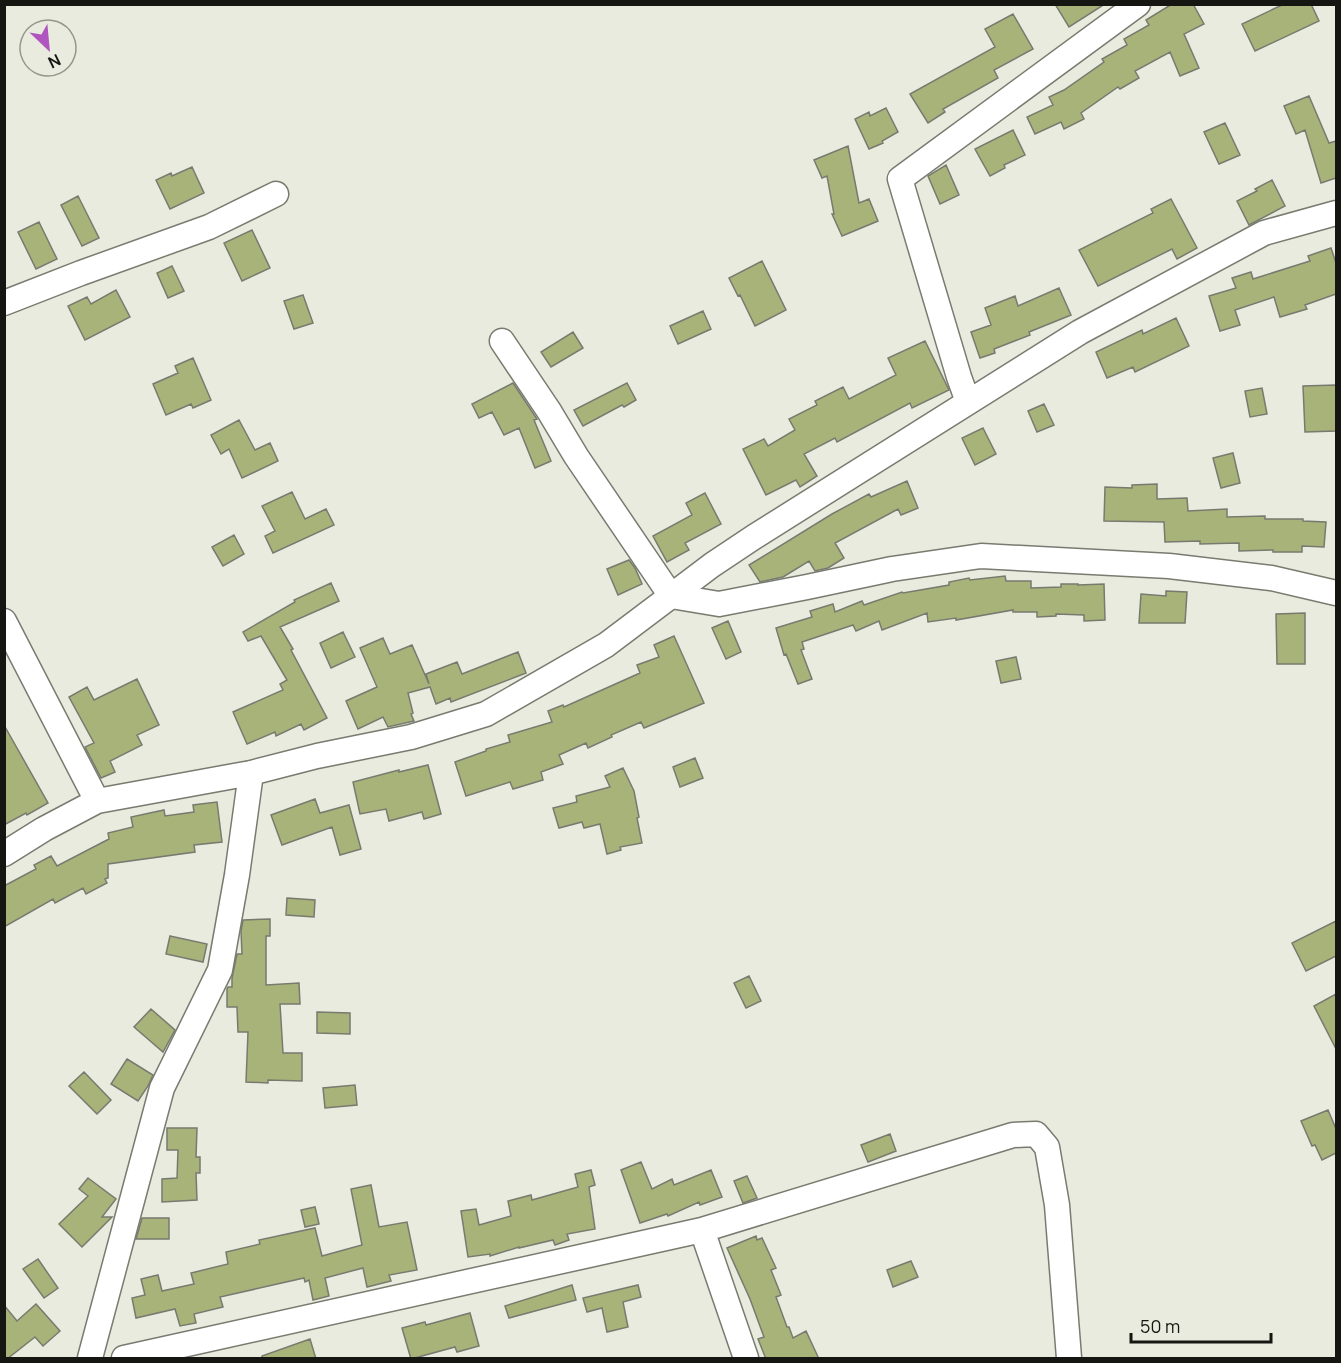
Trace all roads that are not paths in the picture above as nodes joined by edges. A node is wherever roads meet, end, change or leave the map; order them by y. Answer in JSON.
{"nodes":[{"id":1,"x":1138,"y":4,"type":"edge"},
{"id":2,"x":276,"y":194,"type":"dead end"},
{"id":3,"x":1336,"y":213,"type":"edge"},
{"id":4,"x":4,"y":303,"type":"edge"},
{"id":5,"x":501,"y":341,"type":"dead end"},
{"id":6,"x":968,"y":402,"type":"junction"},
{"id":7,"x":1336,"y":593,"type":"edge"},
{"id":8,"x":671,"y":596,"type":"junction"},
{"id":9,"x":4,"y":621,"type":"edge"},
{"id":10,"x":251,"y":773,"type":"junction"},
{"id":11,"x":97,"y":801,"type":"junction"},
{"id":12,"x":4,"y":854,"type":"edge"},
{"id":13,"x":702,"y":1230,"type":"junction"},
{"id":14,"x":90,"y":1359,"type":"edge"},
{"id":15,"x":124,"y":1359,"type":"edge"},
{"id":16,"x":746,"y":1359,"type":"edge"},
{"id":17,"x":1070,"y":1359,"type":"edge"}],
"edges":[{"from":1,"to":6,"type":"street"},
{"from":2,"to":4,"type":"street"},
{"from":3,"to":6,"type":"street"},
{"from":5,"to":8,"type":"street"},
{"from":6,"to":8,"type":"street"},
{"from":7,"to":8,"type":"street"},
{"from":8,"to":10,"type":"street"},
{"from":9,"to":11,"type":"street"},
{"from":10,"to":11,"type":"street"},
{"from":10,"to":14,"type":"street"},
{"from":11,"to":12,"type":"street"},
{"from":13,"to":15,"type":"street"},
{"from":13,"to":16,"type":"street"},
{"from":13,"to":17,"type":"street"}]}
